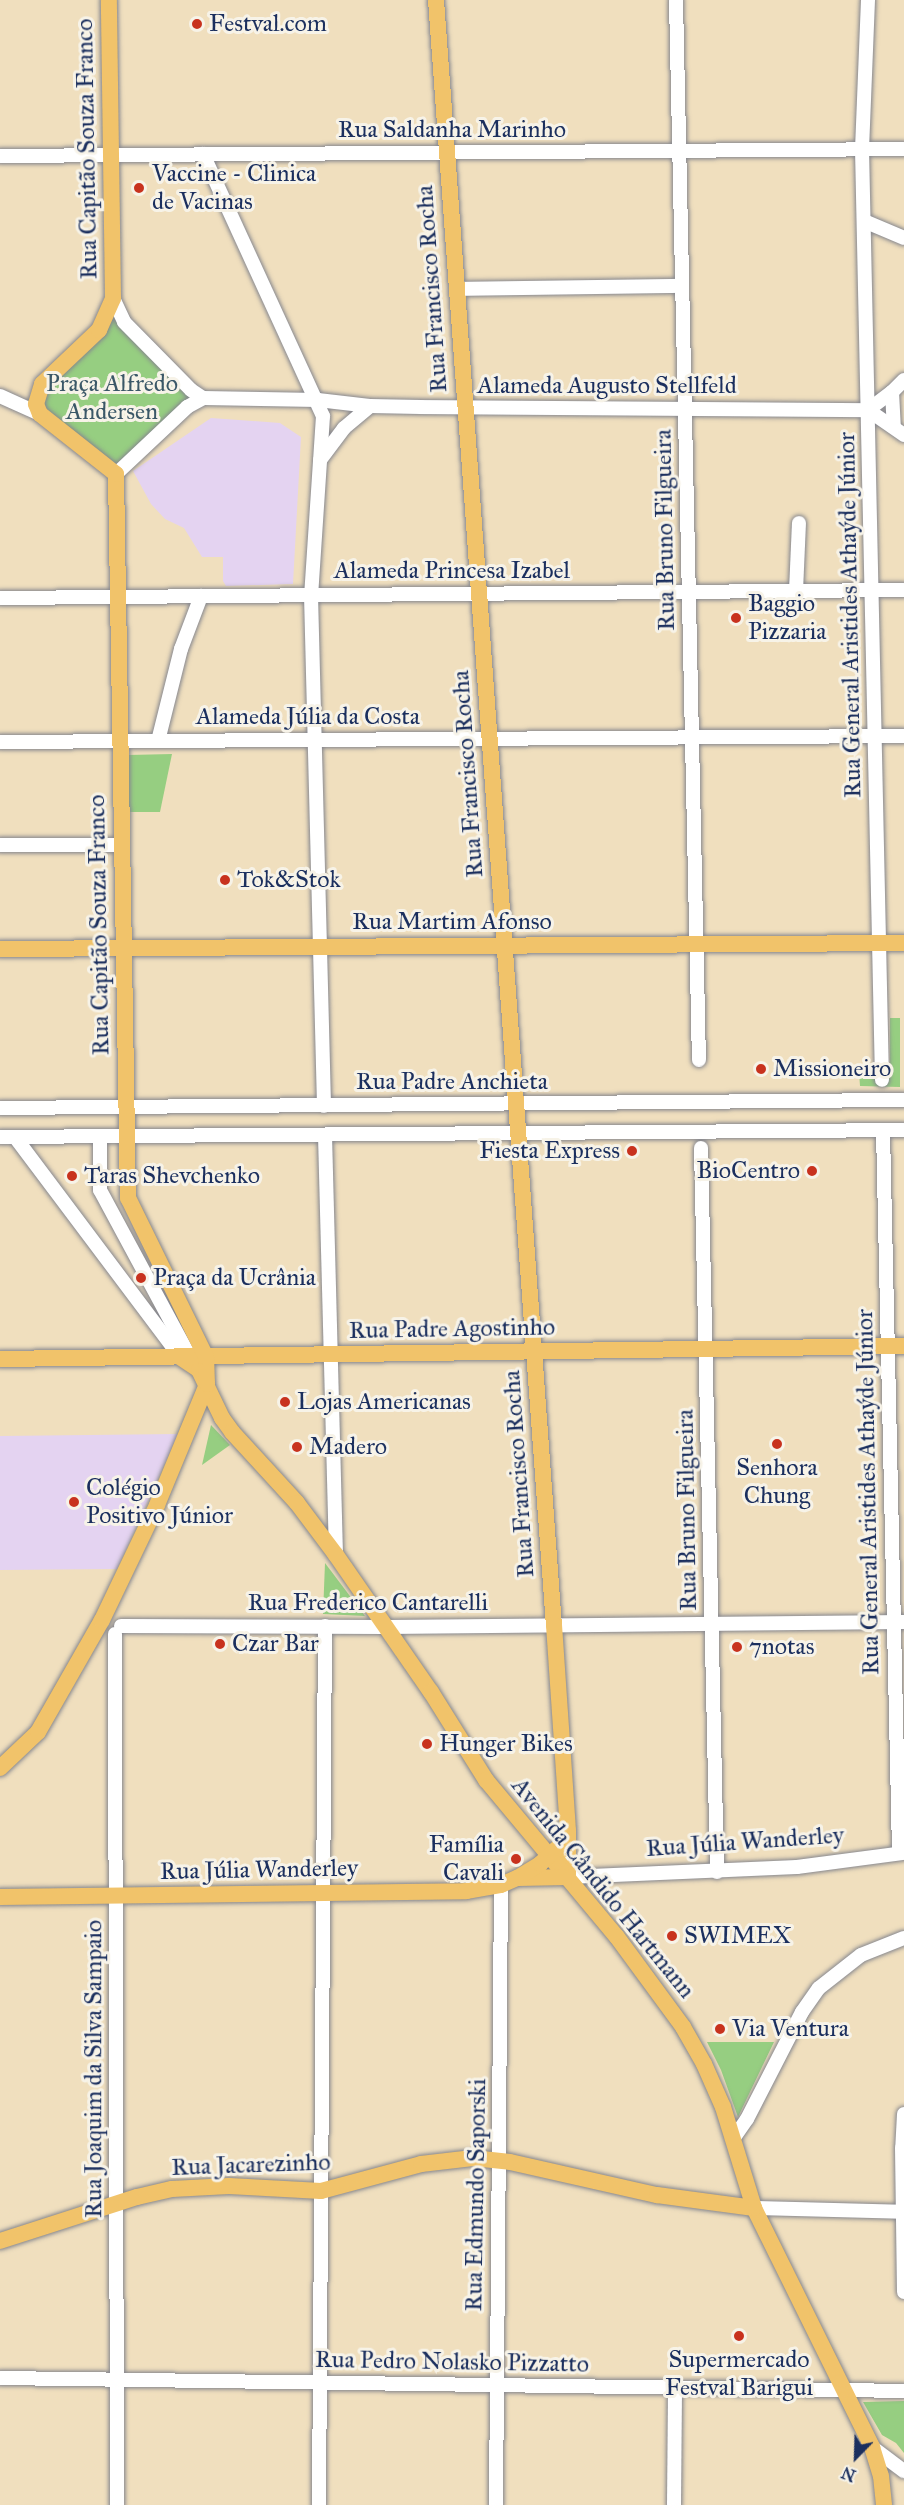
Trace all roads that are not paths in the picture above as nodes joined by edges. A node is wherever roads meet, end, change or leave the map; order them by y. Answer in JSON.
{"nodes":[{"id":1,"x":108,"y":0,"type":"edge"},
{"id":2,"x":435,"y":0,"type":"edge"},
{"id":3,"x":676,"y":0,"type":"edge"},
{"id":4,"x":868,"y":0,"type":"edge"},
{"id":5,"x":862,"y":149,"type":"junction"},
{"id":6,"x":904,"y":149,"type":"edge"},
{"id":7,"x":679,"y":150,"type":"junction"},
{"id":8,"x":446,"y":152,"type":"junction"},
{"id":9,"x":203,"y":154,"type":"junction"},
{"id":10,"x":111,"y":155,"type":"junction"},
{"id":11,"x":0,"y":156,"type":"edge"},
{"id":12,"x":864,"y":221,"type":"junction"},
{"id":13,"x":904,"y":238,"type":"edge"},
{"id":14,"x":682,"y":286,"type":"junction"},
{"id":15,"x":457,"y":289,"type":"junction"},
{"id":16,"x":113,"y":298,"type":"junction"},
{"id":17,"x":904,"y":380,"type":"edge"},
{"id":18,"x":892,"y":393,"type":"junction"},
{"id":19,"x":0,"y":396,"type":"edge"},
{"id":20,"x":203,"y":398,"type":"junction"},
{"id":21,"x":318,"y":400,"type":"junction"},
{"id":22,"x":370,"y":406,"type":"junction"},
{"id":23,"x":465,"y":408,"type":"junction"},
{"id":24,"x":685,"y":408,"type":"junction"},
{"id":25,"x":868,"y":410,"type":"junction"},
{"id":26,"x":40,"y":414,"type":"junction"},
{"id":27,"x":899,"y":431,"type":"edge"},
{"id":28,"x":320,"y":460,"type":"junction"},
{"id":29,"x":116,"y":474,"type":"junction"},
{"id":30,"x":799,"y":523,"type":"dead end"},
{"id":31,"x":872,"y":590,"type":"junction"},
{"id":32,"x":904,"y":590,"type":"edge"},
{"id":33,"x":796,"y":591,"type":"junction"},
{"id":34,"x":689,"y":592,"type":"junction"},
{"id":35,"x":479,"y":593,"type":"junction"},
{"id":36,"x":311,"y":595,"type":"junction"},
{"id":37,"x":201,"y":596,"type":"junction"},
{"id":38,"x":118,"y":597,"type":"junction"},
{"id":39,"x":0,"y":598,"type":"edge"},
{"id":40,"x":874,"y":736,"type":"junction"},
{"id":41,"x":904,"y":736,"type":"edge"},
{"id":42,"x":692,"y":737,"type":"junction"},
{"id":43,"x":490,"y":739,"type":"junction"},
{"id":44,"x":315,"y":740,"type":"junction"},
{"id":45,"x":120,"y":741,"type":"junction"},
{"id":46,"x":158,"y":741,"type":"junction"},
{"id":47,"x":0,"y":742,"type":"edge"},
{"id":48,"x":122,"y":844,"type":"junction"},
{"id":49,"x":0,"y":845,"type":"edge"},
{"id":50,"x":879,"y":943,"type":"junction"},
{"id":51,"x":904,"y":943,"type":"edge"},
{"id":52,"x":697,"y":945,"type":"junction"},
{"id":53,"x":505,"y":946,"type":"junction"},
{"id":54,"x":320,"y":947,"type":"junction"},
{"id":55,"x":0,"y":949,"type":"edge"},
{"id":56,"x":123,"y":949,"type":"junction"},
{"id":57,"x":699,"y":1060,"type":"dead end"},
{"id":58,"x":882,"y":1080,"type":"dead end"},
{"id":59,"x":904,"y":1100,"type":"edge"},
{"id":60,"x":516,"y":1104,"type":"junction"},
{"id":61,"x":324,"y":1106,"type":"junction"},
{"id":62,"x":126,"y":1107,"type":"junction"},
{"id":63,"x":0,"y":1108,"type":"edge"},
{"id":64,"x":904,"y":1130,"type":"edge"},
{"id":65,"x":883,"y":1131,"type":"junction"},
{"id":66,"x":518,"y":1133,"type":"junction"},
{"id":67,"x":325,"y":1135,"type":"junction"},
{"id":68,"x":100,"y":1136,"type":"junction"},
{"id":69,"x":126,"y":1136,"type":"junction"},
{"id":70,"x":0,"y":1137,"type":"edge"},
{"id":71,"x":15,"y":1137,"type":"junction"},
{"id":72,"x":701,"y":1148,"type":"dead end"},
{"id":73,"x":896,"y":1346,"type":"edge"},
{"id":74,"x":706,"y":1349,"type":"junction"},
{"id":75,"x":534,"y":1352,"type":"junction"},
{"id":76,"x":331,"y":1355,"type":"junction"},
{"id":77,"x":192,"y":1357,"type":"junction"},
{"id":78,"x":0,"y":1359,"type":"edge"},
{"id":79,"x":207,"y":1384,"type":"junction"},
{"id":80,"x":336,"y":1555,"type":"junction"},
{"id":81,"x":102,"y":1620,"type":"junction"},
{"id":82,"x":898,"y":1622,"type":"edge"},
{"id":83,"x":712,"y":1624,"type":"junction"},
{"id":84,"x":554,"y":1625,"type":"junction"},
{"id":85,"x":325,"y":1626,"type":"junction"},
{"id":86,"x":386,"y":1627,"type":"junction"},
{"id":87,"x":118,"y":1630,"type":"junction"},
{"id":88,"x":0,"y":1768,"type":"edge"},
{"id":89,"x":568,"y":1831,"type":"junction"},
{"id":90,"x":901,"y":1853,"type":"edge"},
{"id":91,"x":550,"y":1856,"type":"junction"},
{"id":92,"x":717,"y":1872,"type":"junction"},
{"id":93,"x":568,"y":1877,"type":"junction"},
{"id":94,"x":509,"y":1882,"type":"junction"},
{"id":95,"x":323,"y":1894,"type":"junction"},
{"id":96,"x":116,"y":1896,"type":"junction"},
{"id":97,"x":0,"y":1897,"type":"edge"},
{"id":98,"x":904,"y":1938,"type":"edge"},
{"id":99,"x":904,"y":2114,"type":"edge"},
{"id":100,"x":733,"y":2139,"type":"junction"},
{"id":101,"x":499,"y":2160,"type":"junction"},
{"id":102,"x":321,"y":2191,"type":"junction"},
{"id":103,"x":116,"y":2204,"type":"junction"},
{"id":104,"x":754,"y":2208,"type":"junction"},
{"id":105,"x":903,"y":2212,"type":"edge"},
{"id":106,"x":0,"y":2241,"type":"edge"},
{"id":107,"x":904,"y":2292,"type":"edge"},
{"id":108,"x":0,"y":2378,"type":"edge"},
{"id":109,"x":117,"y":2380,"type":"junction"},
{"id":110,"x":320,"y":2383,"type":"junction"},
{"id":111,"x":497,"y":2385,"type":"junction"},
{"id":112,"x":675,"y":2387,"type":"junction"},
{"id":113,"x":843,"y":2390,"type":"junction"},
{"id":114,"x":904,"y":2391,"type":"edge"},
{"id":115,"x":872,"y":2447,"type":"junction"},
{"id":116,"x":904,"y":2471,"type":"edge"},
{"id":117,"x":117,"y":2505,"type":"edge"},
{"id":118,"x":319,"y":2505,"type":"edge"},
{"id":119,"x":496,"y":2505,"type":"edge"},
{"id":120,"x":674,"y":2505,"type":"edge"},
{"id":121,"x":884,"y":2505,"type":"edge"}],
"edges":[{"from":1,"to":10,"type":"main road","name":"Rua Capitão Souza Franco"},
{"from":2,"to":8,"type":"main road","name":"Rua Francisco Rocha"},
{"from":3,"to":7,"type":"street","name":"Rua Bruno Filgueira"},
{"from":4,"to":5,"type":"street","name":"Rua General Aristides Athaýde Júnior"},
{"from":5,"to":6,"type":"street","name":"Rua Saldanha Marinho"},
{"from":5,"to":7,"type":"street","name":"Rua Saldanha Marinho"},
{"from":5,"to":12,"type":"street","name":"Rua General Aristides Athaýde Júnior"},
{"from":7,"to":8,"type":"street","name":"Rua Saldanha Marinho"},
{"from":7,"to":14,"type":"street","name":"Rua Bruno Filgueira"},
{"from":8,"to":9,"type":"street","name":"Rua Saldanha Marinho"},
{"from":8,"to":15,"type":"main road","name":"Rua Francisco Rocha"},
{"from":9,"to":10,"type":"street","name":"Rua Saldanha Marinho"},
{"from":9,"to":21,"type":"street"},
{"from":10,"to":11,"type":"street","name":"Rua Saldanha Marinho"},
{"from":10,"to":16,"type":"main road","name":"Rua Capitão Souza Franco"},
{"from":12,"to":13,"type":"street"},
{"from":12,"to":25,"type":"street","name":"Rua General Aristides Athaýde Júnior"},
{"from":14,"to":15,"type":"street"},
{"from":14,"to":24,"type":"street","name":"Rua Bruno Filgueira"},
{"from":15,"to":23,"type":"main road","name":"Rua Francisco Rocha"},
{"from":16,"to":20,"type":"street"},
{"from":16,"to":26,"type":"main road"},
{"from":17,"to":18,"type":"street"},
{"from":18,"to":25,"type":"street"},
{"from":18,"to":27,"type":"street"},
{"from":19,"to":26,"type":"street"},
{"from":20,"to":21,"type":"street","name":"Alameda Augusto Stellfeld"},
{"from":20,"to":29,"type":"street"},
{"from":21,"to":22,"type":"street","name":"Alameda Augusto Stellfeld"},
{"from":21,"to":28,"type":"street"},
{"from":22,"to":23,"type":"street","name":"Alameda Augusto Stellfeld"},
{"from":22,"to":28,"type":"street"},
{"from":23,"to":24,"type":"street","name":"Alameda Augusto Stellfeld"},
{"from":23,"to":35,"type":"main road","name":"Rua Francisco Rocha"},
{"from":24,"to":25,"type":"street","name":"Alameda Augusto Stellfeld"},
{"from":24,"to":34,"type":"street","name":"Rua Bruno Filgueira"},
{"from":25,"to":27,"type":"street"},
{"from":25,"to":31,"type":"street","name":"Rua General Aristides Athaýde Júnior"},
{"from":26,"to":29,"type":"main road"},
{"from":28,"to":36,"type":"street"},
{"from":29,"to":38,"type":"main road","name":"Rua Capitão Souza Franco"},
{"from":30,"to":33,"type":"street"},
{"from":31,"to":32,"type":"street","name":"Alameda Princesa Izabel"},
{"from":31,"to":33,"type":"street","name":"Alameda Princesa Izabel"},
{"from":31,"to":40,"type":"street","name":"Rua General Aristides Athaýde Júnior"},
{"from":33,"to":34,"type":"street","name":"Alameda Princesa Izabel"},
{"from":34,"to":35,"type":"street","name":"Alameda Princesa Izabel"},
{"from":34,"to":42,"type":"street","name":"Rua Bruno Filgueira"},
{"from":35,"to":36,"type":"street","name":"Alameda Princesa Izabel"},
{"from":35,"to":43,"type":"main road","name":"Rua Francisco Rocha"},
{"from":36,"to":37,"type":"street","name":"Alameda Princesa Izabel"},
{"from":36,"to":44,"type":"street"},
{"from":37,"to":38,"type":"street","name":"Alameda Princesa Izabel"},
{"from":37,"to":46,"type":"street"},
{"from":38,"to":39,"type":"street","name":"Alameda Princesa Izabel"},
{"from":38,"to":45,"type":"main road","name":"Rua Capitão Souza Franco"},
{"from":40,"to":41,"type":"street","name":"Alameda Júlia da Costa"},
{"from":40,"to":42,"type":"street","name":"Alameda Júlia da Costa"},
{"from":40,"to":50,"type":"street","name":"Rua General Aristides Athaýde Júnior"},
{"from":42,"to":43,"type":"street","name":"Alameda Júlia da Costa"},
{"from":42,"to":52,"type":"street","name":"Rua Bruno Filgueira"},
{"from":43,"to":44,"type":"street","name":"Alameda Júlia da Costa"},
{"from":43,"to":53,"type":"main road","name":"Rua Francisco Rocha"},
{"from":44,"to":46,"type":"street","name":"Alameda Júlia da Costa"},
{"from":44,"to":54,"type":"street"},
{"from":45,"to":46,"type":"street","name":"Alameda Júlia da Costa"},
{"from":45,"to":47,"type":"street","name":"Alameda Júlia da Costa"},
{"from":45,"to":48,"type":"main road","name":"Rua Capitão Souza Franco"},
{"from":48,"to":49,"type":"street"},
{"from":48,"to":56,"type":"main road","name":"Rua Capitão Souza Franco"},
{"from":50,"to":51,"type":"main road","name":"Rua Martim Afonso"},
{"from":50,"to":52,"type":"main road","name":"Rua Martim Afonso"},
{"from":50,"to":58,"type":"street","name":"Rua General Aristides Athaýde Júnior"},
{"from":52,"to":53,"type":"main road","name":"Rua Martim Afonso"},
{"from":52,"to":57,"type":"street","name":"Rua Bruno Filgueira"},
{"from":53,"to":54,"type":"main road","name":"Rua Martim Afonso"},
{"from":53,"to":60,"type":"main road","name":"Rua Francisco Rocha"},
{"from":54,"to":56,"type":"main road","name":"Rua Martim Afonso"},
{"from":54,"to":61,"type":"street"},
{"from":55,"to":56,"type":"main road","name":"Rua Martim Afonso"},
{"from":56,"to":62,"type":"main road","name":"Rua Capitão Souza Franco"},
{"from":59,"to":60,"type":"street","name":"Rua Padre Anchieta"},
{"from":60,"to":61,"type":"street","name":"Rua Padre Anchieta"},
{"from":60,"to":66,"type":"main road","name":"Rua Francisco Rocha"},
{"from":61,"to":62,"type":"street","name":"Rua Padre Anchieta"},
{"from":62,"to":63,"type":"street","name":"Rua Padre Anchieta"},
{"from":62,"to":69,"type":"main road","name":"Rua Capitão Souza Franco"},
{"from":64,"to":65,"type":"street"},
{"from":65,"to":66,"type":"street"},
{"from":65,"to":73,"type":"street","name":"Rua General Aristides Athaýde Júnior"},
{"from":66,"to":67,"type":"street"},
{"from":66,"to":75,"type":"main road","name":"Rua Francisco Rocha"},
{"from":67,"to":69,"type":"street"},
{"from":67,"to":76,"type":"street"},
{"from":68,"to":69,"type":"street"},
{"from":68,"to":71,"type":"street"},
{"from":68,"to":77,"type":"street"},
{"from":69,"to":77,"type":"main road","name":"Rua Capitão Souza Franco"},
{"from":70,"to":71,"type":"street"},
{"from":71,"to":77,"type":"street"},
{"from":72,"to":74,"type":"street","name":"Rua Bruno Filgueira"},
{"from":73,"to":74,"type":"main road","name":"Rua Padre Agostinho"},
{"from":73,"to":82,"type":"street","name":"Rua General Aristides Athaýde Júnior"},
{"from":74,"to":75,"type":"main road","name":"Rua Padre Agostinho"},
{"from":74,"to":83,"type":"street","name":"Rua Bruno Filgueira"},
{"from":75,"to":76,"type":"main road","name":"Rua Padre Agostinho"},
{"from":75,"to":84,"type":"main road","name":"Rua Francisco Rocha"},
{"from":76,"to":77,"type":"main road","name":"Rua Padre Agostinho"},
{"from":76,"to":80,"type":"street"},
{"from":77,"to":78,"type":"main road","name":"Rua Padre Agostinho"},
{"from":77,"to":79,"type":"main road"},
{"from":77,"to":79,"type":"main road"},
{"from":79,"to":80,"type":"main road","name":"Avenida Cândido Hartmann"},
{"from":79,"to":81,"type":"main road"},
{"from":80,"to":86,"type":"main road","name":"Avenida Cândido Hartmann"},
{"from":81,"to":87,"type":"street","name":"Rua Frederico Cantarelli"},
{"from":81,"to":88,"type":"main road"},
{"from":82,"to":83,"type":"street","name":"Rua Frederico Cantarelli"},
{"from":82,"to":90,"type":"street","name":"Rua General Aristides Athaýde Júnior"},
{"from":83,"to":84,"type":"street","name":"Rua Frederico Cantarelli"},
{"from":83,"to":92,"type":"street","name":"Rua Bruno Filgueira"},
{"from":84,"to":86,"type":"street","name":"Rua Frederico Cantarelli"},
{"from":84,"to":89,"type":"main road","name":"Rua Francisco Rocha"},
{"from":85,"to":86,"type":"street","name":"Rua Frederico Cantarelli"},
{"from":85,"to":87,"type":"street","name":"Rua Frederico Cantarelli"},
{"from":85,"to":95,"type":"street"},
{"from":86,"to":91,"type":"main road","name":"Avenida Cândido Hartmann"},
{"from":87,"to":96,"type":"street","name":"Rua Joaquim da Silva Sampaio"},
{"from":89,"to":91,"type":"main road"},
{"from":89,"to":93,"type":"main road","name":"Rua Francisco Rocha"},
{"from":90,"to":92,"type":"street","name":"Rua Júlia Wanderley"},
{"from":91,"to":93,"type":"main road","name":"Avenida Cândido Hartmann"},
{"from":91,"to":94,"type":"main road","name":"Rua Júlia Wanderley"},
{"from":92,"to":93,"type":"street","name":"Rua Júlia Wanderley"},
{"from":93,"to":94,"type":"main road","name":"Rua Júlia Wanderley"},
{"from":93,"to":100,"type":"main road","name":"Avenida Cândido Hartmann"},
{"from":94,"to":95,"type":"main road","name":"Rua Júlia Wanderley"},
{"from":94,"to":101,"type":"street","name":"Rua Edmundo Saporski"},
{"from":95,"to":96,"type":"main road","name":"Rua Júlia Wanderley"},
{"from":95,"to":102,"type":"street"},
{"from":96,"to":97,"type":"main road","name":"Rua Júlia Wanderley"},
{"from":96,"to":103,"type":"street","name":"Rua Joaquim da Silva Sampaio"},
{"from":98,"to":100,"type":"street"},
{"from":99,"to":105,"type":"street"},
{"from":100,"to":104,"type":"main road","name":"Avenida Cândido Hartmann"},
{"from":101,"to":102,"type":"main road","name":"Rua Jacarezinho"},
{"from":101,"to":104,"type":"main road","name":"Rua Jacarezinho"},
{"from":101,"to":111,"type":"street","name":"Rua Edmundo Saporski"},
{"from":102,"to":103,"type":"main road","name":"Rua Jacarezinho"},
{"from":102,"to":110,"type":"street"},
{"from":103,"to":106,"type":"main road","name":"Rua Jacarezinho"},
{"from":103,"to":109,"type":"street","name":"Rua Joaquim da Silva Sampaio"},
{"from":104,"to":105,"type":"street"},
{"from":104,"to":113,"type":"main road","name":"Avenida Cândido Hartmann"},
{"from":105,"to":107,"type":"street"},
{"from":108,"to":109,"type":"street","name":"Rua Pedro Nolasko Pizzatto"},
{"from":109,"to":110,"type":"street","name":"Rua Pedro Nolasko Pizzatto"},
{"from":109,"to":117,"type":"street","name":"Rua Joaquim da Silva Sampaio"},
{"from":110,"to":111,"type":"street","name":"Rua Pedro Nolasko Pizzatto"},
{"from":110,"to":118,"type":"street"},
{"from":111,"to":112,"type":"street","name":"Rua Pedro Nolasko Pizzatto"},
{"from":111,"to":119,"type":"street","name":"Rua Edmundo Saporski"},
{"from":112,"to":113,"type":"street","name":"Rua Pedro Nolasko Pizzatto"},
{"from":112,"to":120,"type":"street"},
{"from":113,"to":114,"type":"street","name":"Rua Pedro Nolasko Pizzatto"},
{"from":113,"to":115,"type":"main road","name":"Avenida Cândido Hartmann"},
{"from":115,"to":116,"type":"street"},
{"from":115,"to":121,"type":"main road","name":"Avenida Cândido Hartmann"}]}
